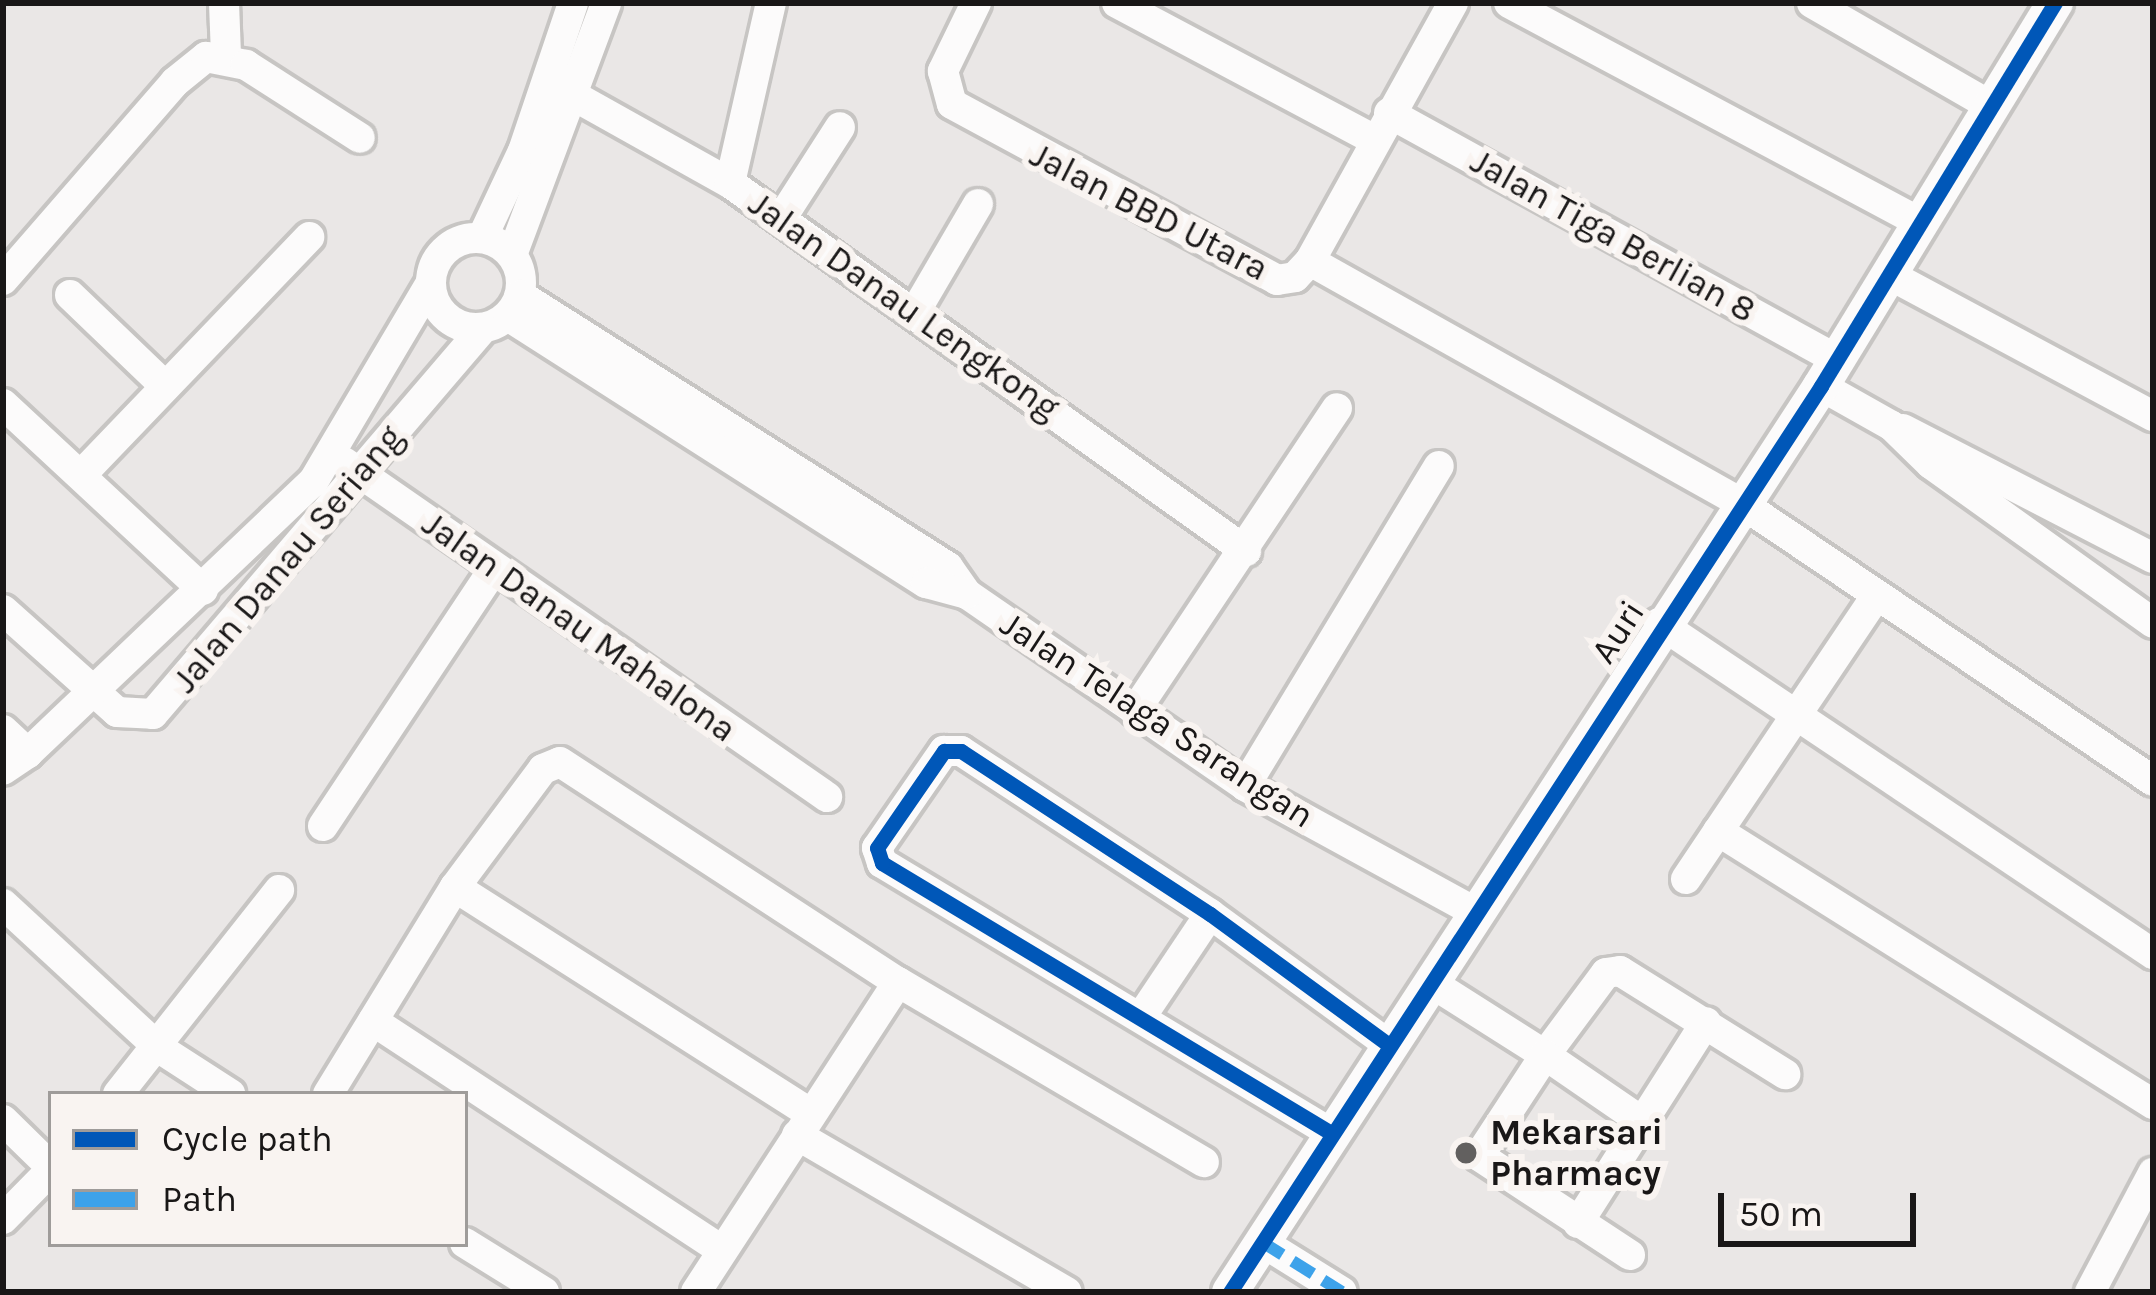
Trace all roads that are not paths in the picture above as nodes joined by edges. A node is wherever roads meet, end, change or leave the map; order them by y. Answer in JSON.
{"nodes":[{"id":1,"x":224,"y":3,"type":"edge"},
{"id":2,"x":573,"y":3,"type":"edge"},
{"id":3,"x":606,"y":3,"type":"edge"},
{"id":4,"x":771,"y":3,"type":"edge"},
{"id":5,"x":976,"y":3,"type":"edge"},
{"id":6,"x":1117,"y":3,"type":"edge"},
{"id":7,"x":1453,"y":3,"type":"edge"},
{"id":8,"x":1509,"y":3,"type":"edge"},
{"id":9,"x":2055,"y":3,"type":"edge"},
{"id":10,"x":1829,"y":7,"type":"edge"},
{"id":11,"x":226,"y":56,"type":"junction"},
{"id":12,"x":563,"y":88,"type":"junction"},
{"id":13,"x":1991,"y":106,"type":"junction"},
{"id":14,"x":840,"y":127,"type":"dead end"},
{"id":15,"x":1383,"y":127,"type":"junction"},
{"id":16,"x":360,"y":138,"type":"dead end"},
{"id":17,"x":730,"y":184,"type":"junction"},
{"id":18,"x":978,"y":204,"type":"dead end"},
{"id":19,"x":781,"y":219,"type":"junction"},
{"id":20,"x":1920,"y":222,"type":"junction"},
{"id":21,"x":309,"y":237,"type":"dead end"},
{"id":22,"x":482,"y":238,"type":"junction"},
{"id":23,"x":512,"y":255,"type":"junction"},
{"id":24,"x":1310,"y":262,"type":"junction"},
{"id":25,"x":1888,"y":274,"type":"junction"},
{"id":26,"x":3,"y":280,"type":"edge"},
{"id":27,"x":430,"y":284,"type":"junction"},
{"id":28,"x":70,"y":295,"type":"dead end"},
{"id":29,"x":915,"y":312,"type":"junction"},
{"id":30,"x":504,"y":313,"type":"junction"},
{"id":31,"x":1828,"y":373,"type":"junction"},
{"id":32,"x":165,"y":386,"type":"junction"},
{"id":33,"x":3,"y":404,"type":"edge"},
{"id":34,"x":1337,"y":408,"type":"dead end"},
{"id":35,"x":2153,"y":416,"type":"edge"},
{"id":36,"x":1892,"y":426,"type":"junction"},
{"id":37,"x":333,"y":454,"type":"junction"},
{"id":38,"x":1438,"y":466,"type":"dead end"},
{"id":39,"x":83,"y":473,"type":"junction"},
{"id":40,"x":360,"y":475,"type":"junction"},
{"id":41,"x":1741,"y":503,"type":"junction"},
{"id":42,"x":2076,"y":515,"type":"junction"},
{"id":43,"x":1246,"y":551,"type":"junction"},
{"id":44,"x":2053,"y":555,"type":"junction"},
{"id":45,"x":2153,"y":558,"type":"edge"},
{"id":46,"x":494,"y":569,"type":"junction"},
{"id":47,"x":202,"y":590,"type":"junction"},
{"id":48,"x":1877,"y":595,"type":"junction"},
{"id":49,"x":3,"y":610,"type":"edge"},
{"id":50,"x":2151,"y":616,"type":"edge"},
{"id":51,"x":1659,"y":623,"type":"junction"},
{"id":52,"x":95,"y":692,"type":"junction"},
{"id":53,"x":1135,"y":711,"type":"junction"},
{"id":54,"x":1793,"y":718,"type":"junction"},
{"id":55,"x":3,"y":730,"type":"edge"},
{"id":56,"x":16,"y":761,"type":"edge"},
{"id":57,"x":2153,"y":781,"type":"edge"},
{"id":58,"x":1245,"y":786,"type":"junction"},
{"id":59,"x":827,"y":797,"type":"dead end"},
{"id":60,"x":323,"y":826,"type":"dead end"},
{"id":61,"x":1718,"y":831,"type":"junction"},
{"id":62,"x":1686,"y":879,"type":"dead end"},
{"id":63,"x":455,"y":887,"type":"junction"},
{"id":64,"x":279,"y":890,"type":"dead end"},
{"id":65,"x":3,"y":904,"type":"edge"},
{"id":66,"x":1474,"y":912,"type":"junction"},
{"id":67,"x":1210,"y":914,"type":"junction"},
{"id":68,"x":2153,"y":955,"type":"edge"},
{"id":69,"x":898,"y":982,"type":"junction"},
{"id":70,"x":1430,"y":982,"type":"junction"},
{"id":71,"x":1143,"y":1015,"type":"junction"},
{"id":72,"x":373,"y":1021,"type":"junction"},
{"id":73,"x":1706,"y":1022,"type":"junction"},
{"id":74,"x":1389,"y":1045,"type":"junction"},
{"id":75,"x":159,"y":1048,"type":"junction"},
{"id":76,"x":1545,"y":1055,"type":"junction"},
{"id":77,"x":1785,"y":1074,"type":"dead end"},
{"id":78,"x":121,"y":1091,"type":"edge"},
{"id":79,"x":225,"y":1091,"type":"edge"},
{"id":80,"x":330,"y":1091,"type":"edge"},
{"id":81,"x":2153,"y":1104,"type":"edge"},
{"id":82,"x":3,"y":1120,"type":"edge"},
{"id":83,"x":1640,"y":1121,"type":"junction"},
{"id":84,"x":804,"y":1124,"type":"junction"},
{"id":85,"x":1331,"y":1133,"type":"junction"},
{"id":86,"x":1204,"y":1162,"type":"dead end"},
{"id":87,"x":48,"y":1165,"type":"edge"},
{"id":88,"x":48,"y":1171,"type":"edge"},
{"id":89,"x":2150,"y":1183,"type":"edge"},
{"id":90,"x":3,"y":1219,"type":"edge"},
{"id":91,"x":1578,"y":1223,"type":"junction"},
{"id":92,"x":1262,"y":1242,"type":"junction"},
{"id":93,"x":468,"y":1245,"type":"edge"},
{"id":94,"x":721,"y":1250,"type":"junction"},
{"id":95,"x":1630,"y":1255,"type":"dead end"},
{"id":96,"x":544,"y":1292,"type":"edge"},
{"id":97,"x":696,"y":1292,"type":"edge"},
{"id":98,"x":1067,"y":1292,"type":"edge"},
{"id":99,"x":1231,"y":1292,"type":"edge"},
{"id":100,"x":1342,"y":1292,"type":"edge"},
{"id":101,"x":2090,"y":1292,"type":"edge"}],
"edges":[{"from":1,"to":11,"type":"street"},
{"from":2,"to":12,"type":"street"},
{"from":3,"to":12,"type":"street"},
{"from":4,"to":17,"type":"street"},
{"from":5,"to":24,"type":"street","name":"Jalan BBD Utara"},
{"from":6,"to":15,"type":"street","name":"Jalan Tiga Berlian 8"},
{"from":7,"to":15,"type":"street","name":"Jalan BBD Utara"},
{"from":8,"to":20,"type":"street"},
{"from":9,"to":13,"type":"street","name":"Auri"},
{"from":10,"to":13,"type":"street"},
{"from":11,"to":16,"type":"street"},
{"from":11,"to":26,"type":"street"},
{"from":12,"to":17,"type":"street","name":"Jalan Danau Lengkong"},
{"from":12,"to":22,"type":"street"},
{"from":12,"to":23,"type":"street"},
{"from":13,"to":20,"type":"street","name":"Auri"},
{"from":14,"to":19,"type":"street"},
{"from":15,"to":24,"type":"street","name":"Jalan BBD Utara"},
{"from":15,"to":31,"type":"street","name":"Jalan Tiga Berlian 8"},
{"from":17,"to":19,"type":"street","name":"Jalan Danau Lengkong"},
{"from":18,"to":29,"type":"street"},
{"from":19,"to":29,"type":"street","name":"Jalan Danau Lengkong"},
{"from":20,"to":25,"type":"street","name":"Auri"},
{"from":21,"to":32,"type":"street"},
{"from":22,"to":23,"type":"street"},
{"from":22,"to":27,"type":"street"},
{"from":23,"to":30,"type":"street"},
{"from":24,"to":41,"type":"street"},
{"from":25,"to":31,"type":"street","name":"Auri"},
{"from":25,"to":35,"type":"street"},
{"from":27,"to":30,"type":"street"},
{"from":27,"to":37,"type":"street","name":"Jalan Danau Seriang"},
{"from":28,"to":32,"type":"street"},
{"from":29,"to":43,"type":"street","name":"Jalan Danau Lengkong"},
{"from":30,"to":40,"type":"street","name":"Jalan Danau Seriang"},
{"from":30,"to":53,"type":"street","name":"Jalan Telaga Sarangan"},
{"from":31,"to":36,"type":"street","name":"Jalan Tiga Berlian 8"},
{"from":31,"to":41,"type":"street","name":"Auri"},
{"from":32,"to":39,"type":"street"},
{"from":33,"to":39,"type":"street"},
{"from":34,"to":43,"type":"street"},
{"from":36,"to":42,"type":"street"},
{"from":36,"to":44,"type":"street"},
{"from":37,"to":40,"type":"street","name":"Jalan Danau Mahalona"},
{"from":37,"to":47,"type":"street","name":"Jalan Danau Seriang"},
{"from":38,"to":58,"type":"street"},
{"from":39,"to":47,"type":"street"},
{"from":40,"to":46,"type":"street","name":"Jalan Danau Mahalona"},
{"from":40,"to":52,"type":"street","name":"Jalan Danau Seriang"},
{"from":41,"to":48,"type":"street"},
{"from":41,"to":51,"type":"street","name":"Auri"},
{"from":42,"to":44,"type":"street"},
{"from":42,"to":45,"type":"street"},
{"from":43,"to":53,"type":"street"},
{"from":44,"to":50,"type":"street"},
{"from":46,"to":59,"type":"street","name":"Jalan Danau Mahalona"},
{"from":46,"to":60,"type":"street"},
{"from":47,"to":52,"type":"street","name":"Jalan Danau Seriang"},
{"from":48,"to":54,"type":"street"},
{"from":48,"to":57,"type":"street"},
{"from":49,"to":52,"type":"street"},
{"from":51,"to":54,"type":"street"},
{"from":51,"to":66,"type":"street","name":"Auri"},
{"from":52,"to":56,"type":"street"},
{"from":53,"to":58,"type":"street","name":"Jalan Telaga Sarangan"},
{"from":54,"to":61,"type":"street"},
{"from":54,"to":68,"type":"street"},
{"from":55,"to":56,"type":"street"},
{"from":58,"to":66,"type":"street","name":"Jalan Telaga Sarangan"},
{"from":61,"to":62,"type":"street"},
{"from":61,"to":81,"type":"street"},
{"from":63,"to":69,"type":"street"},
{"from":63,"to":72,"type":"street"},
{"from":63,"to":84,"type":"street"},
{"from":64,"to":75,"type":"street"},
{"from":65,"to":75,"type":"street"},
{"from":66,"to":70,"type":"street","name":"Auri"},
{"from":67,"to":71,"type":"street"},
{"from":67,"to":71,"type":"street"},
{"from":67,"to":74,"type":"street"},
{"from":69,"to":84,"type":"street"},
{"from":69,"to":86,"type":"street"},
{"from":70,"to":74,"type":"street","name":"Auri"},
{"from":70,"to":76,"type":"street"},
{"from":71,"to":85,"type":"street"},
{"from":72,"to":80,"type":"street"},
{"from":72,"to":94,"type":"street"},
{"from":73,"to":76,"type":"street"},
{"from":73,"to":77,"type":"street"},
{"from":73,"to":83,"type":"street"},
{"from":74,"to":85,"type":"street","name":"Auri"},
{"from":75,"to":78,"type":"street"},
{"from":75,"to":79,"type":"street"},
{"from":76,"to":83,"type":"street"},
{"from":76,"to":91,"type":"street"},
{"from":82,"to":87,"type":"street"},
{"from":83,"to":91,"type":"street"},
{"from":84,"to":94,"type":"street"},
{"from":84,"to":98,"type":"street"},
{"from":85,"to":92,"type":"street","name":"Auri"},
{"from":88,"to":90,"type":"street"},
{"from":89,"to":101,"type":"street"},
{"from":91,"to":95,"type":"street"},
{"from":92,"to":99,"type":"street","name":"Auri"},
{"from":92,"to":100,"type":"street"},
{"from":93,"to":96,"type":"street"},
{"from":94,"to":97,"type":"street"}]}
